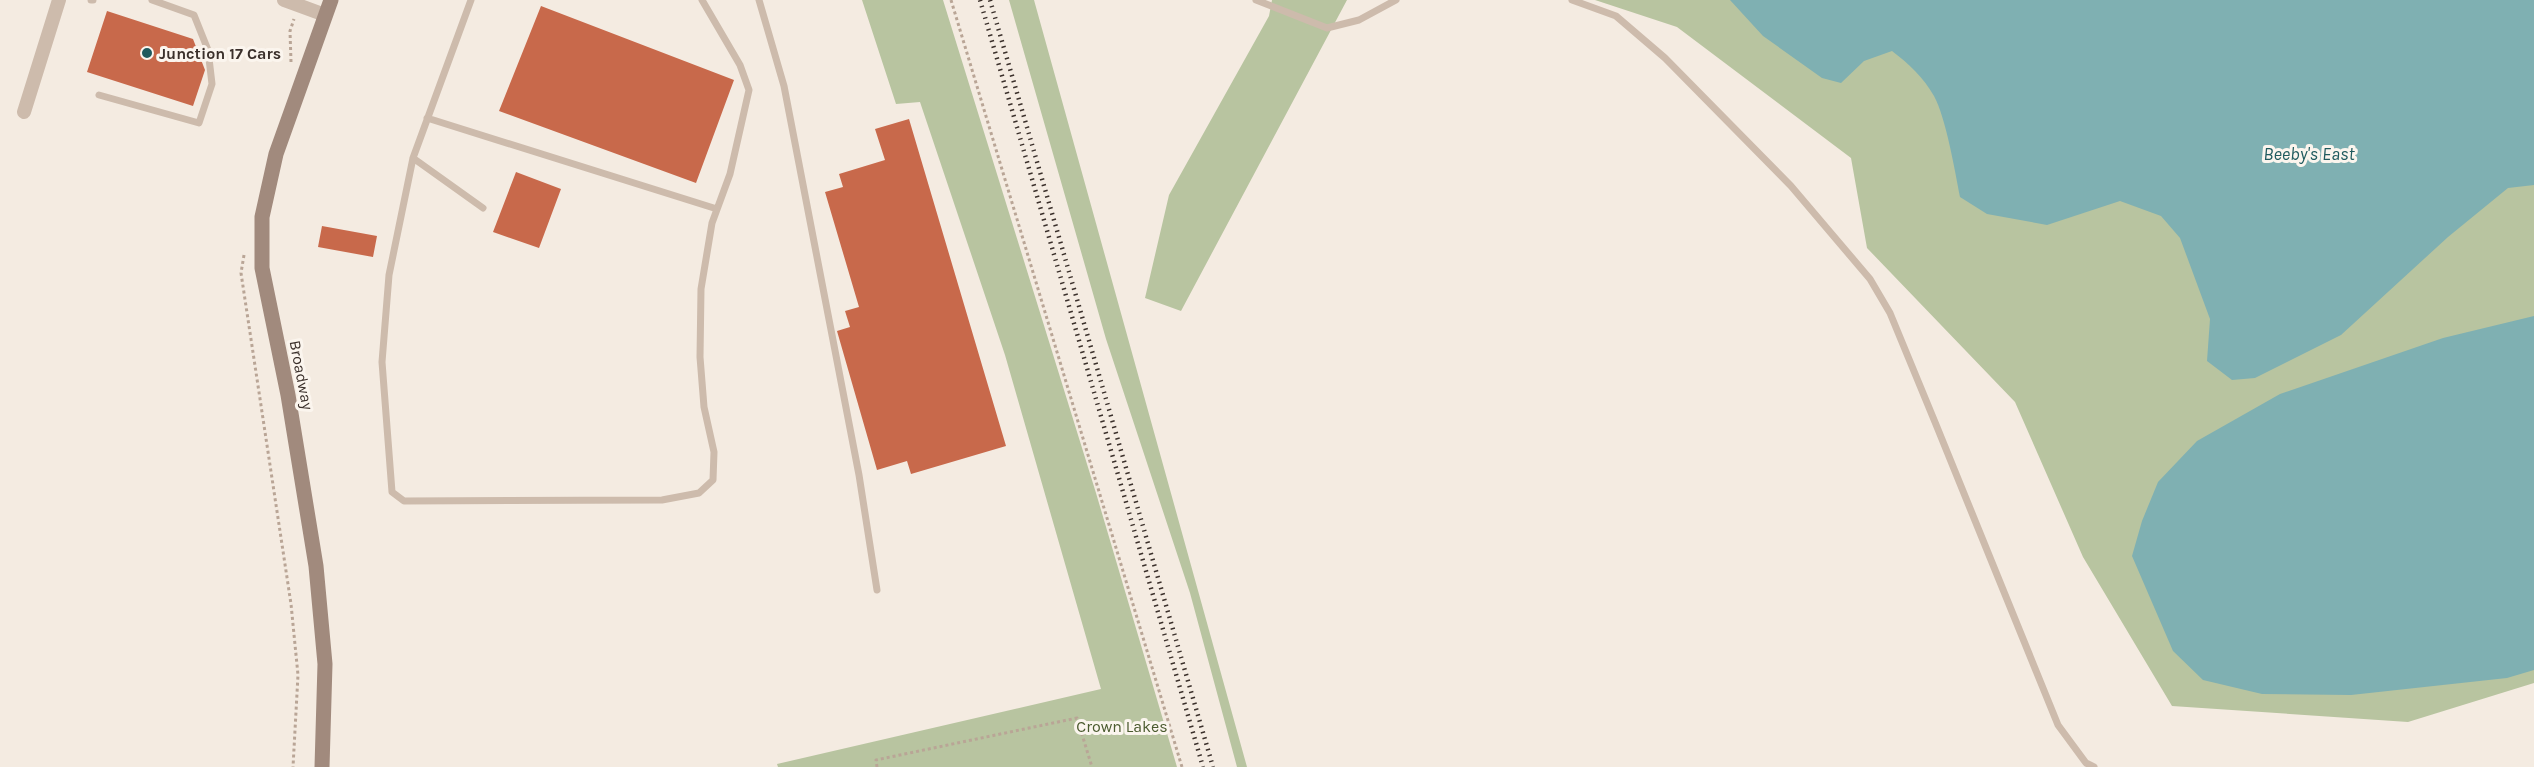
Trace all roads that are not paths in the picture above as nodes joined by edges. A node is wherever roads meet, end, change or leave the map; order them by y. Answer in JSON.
{"nodes":[{"id":1,"x":59,"y":0,"type":"edge"},
{"id":2,"x":152,"y":0,"type":"edge"},
{"id":3,"x":284,"y":0,"type":"edge"},
{"id":4,"x":331,"y":0,"type":"edge"},
{"id":5,"x":471,"y":0,"type":"edge"},
{"id":6,"x":702,"y":0,"type":"edge"},
{"id":7,"x":759,"y":0,"type":"edge"},
{"id":8,"x":1256,"y":0,"type":"edge"},
{"id":9,"x":1396,"y":0,"type":"edge"},
{"id":10,"x":1572,"y":0,"type":"edge"},
{"id":11,"x":325,"y":15,"type":"junction"},
{"id":12,"x":99,"y":95,"type":"dead end"},
{"id":13,"x":24,"y":112,"type":"dead end"},
{"id":14,"x":427,"y":118,"type":"junction"},
{"id":15,"x":413,"y":158,"type":"junction"},
{"id":16,"x":483,"y":208,"type":"dead end"},
{"id":17,"x":717,"y":209,"type":"junction"},
{"id":18,"x":878,"y":590,"type":"dead end"},
{"id":19,"x":322,"y":767,"type":"edge"},
{"id":20,"x":2094,"y":767,"type":"edge"}],
"edges":[{"from":1,"to":13,"type":"street"},
{"from":2,"to":12,"type":"lane"},
{"from":3,"to":11,"type":"street"},
{"from":4,"to":11,"type":"main road","name":"Broadway"},
{"from":5,"to":14,"type":"lane"},
{"from":6,"to":17,"type":"lane"},
{"from":7,"to":18,"type":"lane"},
{"from":8,"to":9,"type":"lane"},
{"from":10,"to":20,"type":"lane"},
{"from":11,"to":19,"type":"main road","name":"Broadway"},
{"from":14,"to":15,"type":"lane"},
{"from":14,"to":17,"type":"lane"},
{"from":15,"to":16,"type":"lane"},
{"from":15,"to":17,"type":"lane"}]}
